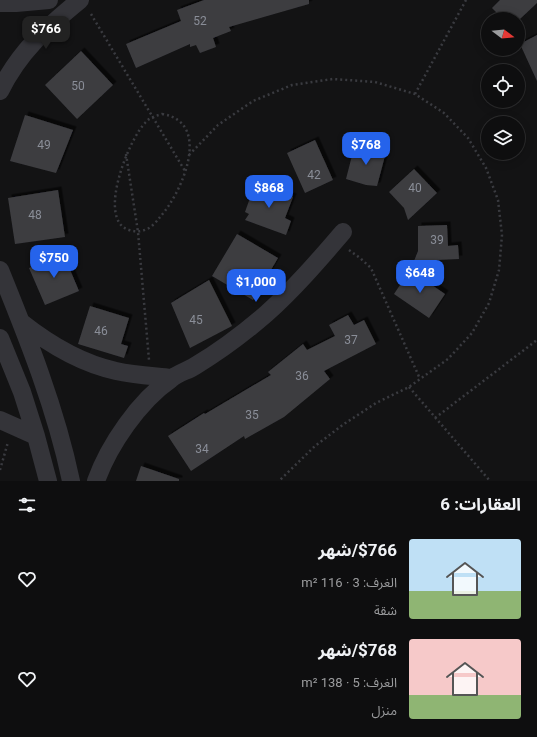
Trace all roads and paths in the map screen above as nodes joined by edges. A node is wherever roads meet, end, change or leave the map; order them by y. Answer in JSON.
{"nodes":[{"id":1,"x":49,"y":0,"type":"edge"},
{"id":2,"x":466,"y":0,"type":"edge"},
{"id":3,"x":0,"y":3,"type":"edge"},
{"id":4,"x":85,"y":6,"type":"edge"},
{"id":5,"x":0,"y":91,"type":"edge"},
{"id":6,"x":415,"y":94,"type":"junction"},
{"id":7,"x":152,"y":117,"type":"junction"},
{"id":8,"x":126,"y":154,"type":"junction"},
{"id":9,"x":189,"y":155,"type":"junction"},
{"id":10,"x":185,"y":172,"type":"junction"},
{"id":11,"x":138,"y":232,"type":"junction"},
{"id":12,"x":338,"y":237,"type":"joint"},
{"id":13,"x":0,"y":270,"type":"edge"},
{"id":14,"x":21,"y":322,"type":"junction"},
{"id":15,"x":537,"y":340,"type":"edge"},
{"id":16,"x":2,"y":344,"type":"edge"},
{"id":17,"x":0,"y":372,"type":"edge"},
{"id":18,"x":150,"y":376,"type":"junction"},
{"id":19,"x":171,"y":378,"type":"junction"},
{"id":20,"x":420,"y":379,"type":"junction"},
{"id":21,"x":409,"y":387,"type":"junction"},
{"id":22,"x":435,"y":418,"type":"junction"},
{"id":23,"x":6,"y":422,"type":"edge"},
{"id":24,"x":36,"y":436,"type":"junction"},
{"id":25,"x":0,"y":470,"type":"edge"},
{"id":26,"x":48,"y":481,"type":"edge"},
{"id":27,"x":71,"y":481,"type":"edge"},
{"id":28,"x":96,"y":481,"type":"edge"},
{"id":29,"x":279,"y":481,"type":"edge"},
{"id":30,"x":490,"y":481,"type":"edge"}],
"edges":[{"from":1,"to":3,"type":"street"},
{"from":2,"to":6,"type":"path"},
{"from":4,"to":5,"type":"street"},
{"from":4,"to":7,"type":"path"},
{"from":6,"to":9,"type":"path"},
{"from":6,"to":20,"type":"path"},
{"from":7,"to":8,"type":"path"},
{"from":7,"to":9,"type":"path"},
{"from":7,"to":10,"type":"path"},
{"from":8,"to":11,"type":"path"},
{"from":8,"to":11,"type":"path"},
{"from":9,"to":10,"type":"path"},
{"from":10,"to":11,"type":"path"},
{"from":11,"to":18,"type":"path"},
{"from":12,"to":19,"type":"street"},
{"from":12,"to":20,"type":"path"},
{"from":13,"to":14,"type":"street"},
{"from":14,"to":18,"type":"street"},
{"from":14,"to":27,"type":"street"},
{"from":15,"to":22,"type":"path"},
{"from":16,"to":17,"type":"street"},
{"from":16,"to":24,"type":"street"},
{"from":18,"to":19,"type":"street"},
{"from":19,"to":28,"type":"street"},
{"from":20,"to":21,"type":"path"},
{"from":21,"to":22,"type":"path"},
{"from":21,"to":29,"type":"path"},
{"from":22,"to":30,"type":"path"},
{"from":23,"to":24,"type":"street"},
{"from":23,"to":25,"type":"path"},
{"from":24,"to":26,"type":"street"}]}
